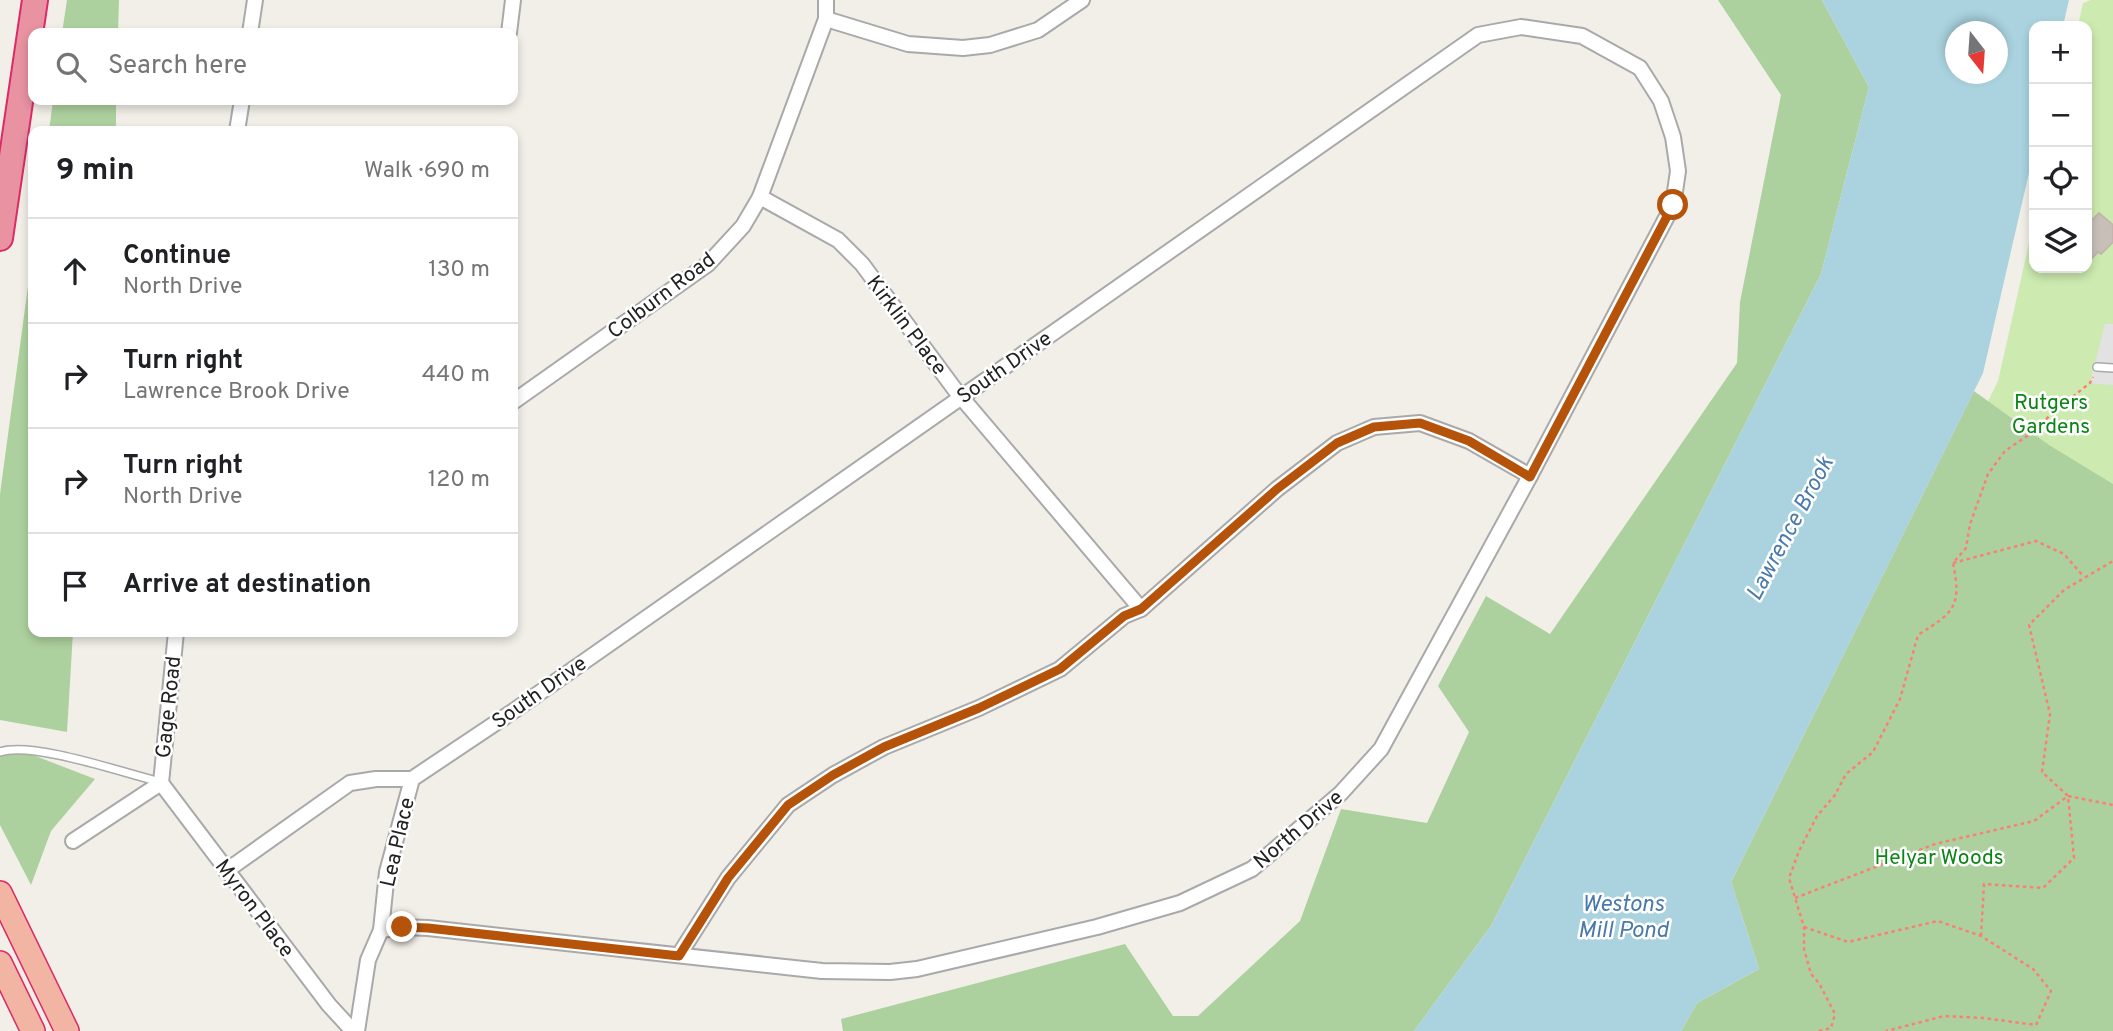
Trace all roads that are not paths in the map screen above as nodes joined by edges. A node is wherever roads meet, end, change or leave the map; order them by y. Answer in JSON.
{"nodes":[{"id":1,"x":35,"y":0,"type":"edge"},
{"id":2,"x":255,"y":0,"type":"edge"},
{"id":3,"x":513,"y":0,"type":"edge"},
{"id":4,"x":826,"y":0,"type":"edge"},
{"id":5,"x":1082,"y":0,"type":"edge"},
{"id":6,"x":826,"y":19,"type":"junction"},
{"id":7,"x":31,"y":28,"type":"edge"},
{"id":8,"x":251,"y":28,"type":"edge"},
{"id":9,"x":510,"y":28,"type":"edge"},
{"id":10,"x":28,"y":48,"type":"edge"},
{"id":11,"x":1614,"y":54,"type":"joint"},
{"id":12,"x":241,"y":105,"type":"edge"},
{"id":13,"x":238,"y":126,"type":"edge"},
{"id":14,"x":760,"y":197,"type":"junction"},
{"id":15,"x":0,"y":239,"type":"edge"},
{"id":16,"x":2097,"y":367,"type":"road end"},
{"id":17,"x":2113,"y":368,"type":"edge"},
{"id":18,"x":961,"y":397,"type":"junction"},
{"id":19,"x":518,"y":398,"type":"edge"},
{"id":20,"x":1530,"y":477,"type":"junction"},
{"id":21,"x":1141,"y":609,"type":"junction"},
{"id":22,"x":176,"y":637,"type":"edge"},
{"id":23,"x":0,"y":752,"type":"edge"},
{"id":24,"x":412,"y":779,"type":"junction"},
{"id":25,"x":161,"y":783,"type":"junction"},
{"id":26,"x":74,"y":841,"type":"dead end"},
{"id":27,"x":226,"y":871,"type":"junction"},
{"id":28,"x":0,"y":893,"type":"edge"},
{"id":29,"x":381,"y":930,"type":"junction"},
{"id":30,"x":679,"y":956,"type":"junction"},
{"id":31,"x":0,"y":963,"type":"edge"},
{"id":32,"x":33,"y":1031,"type":"edge"},
{"id":33,"x":67,"y":1031,"type":"edge"},
{"id":34,"x":355,"y":1031,"type":"edge"}],
"edges":[{"from":1,"to":7,"type":"highway"},
{"from":2,"to":8,"type":"street"},
{"from":3,"to":9,"type":"street"},
{"from":4,"to":6,"type":"street","name":"Colburn Road"},
{"from":5,"to":6,"type":"street"},
{"from":6,"to":14,"type":"street","name":"Colburn Road"},
{"from":10,"to":15,"type":"highway"},
{"from":11,"to":18,"type":"street","name":"South Drive"},
{"from":11,"to":20,"type":"street","name":"North Drive"},
{"from":12,"to":13,"type":"street"},
{"from":14,"to":18,"type":"street","name":"Kirklin Place"},
{"from":14,"to":19,"type":"street","name":"Colburn Road"},
{"from":16,"to":17,"type":"lane"},
{"from":18,"to":21,"type":"street","name":"Kirklin Place"},
{"from":18,"to":24,"type":"street","name":"South Drive"},
{"from":20,"to":21,"type":"street"},
{"from":20,"to":30,"type":"street","name":"North Drive"},
{"from":21,"to":30,"type":"street"},
{"from":22,"to":25,"type":"street","name":"Gage Road"},
{"from":23,"to":25,"type":"lane"},
{"from":24,"to":27,"type":"street","name":"Lea Place"},
{"from":24,"to":29,"type":"street","name":"Lea Place"},
{"from":25,"to":26,"type":"street"},
{"from":25,"to":27,"type":"street","name":"Myron Place"},
{"from":27,"to":34,"type":"street","name":"Myron Place"},
{"from":28,"to":33,"type":"highway"},
{"from":29,"to":30,"type":"street","name":"North Drive"},
{"from":29,"to":34,"type":"street","name":"Lea Place"},
{"from":31,"to":32,"type":"highway"}]}
